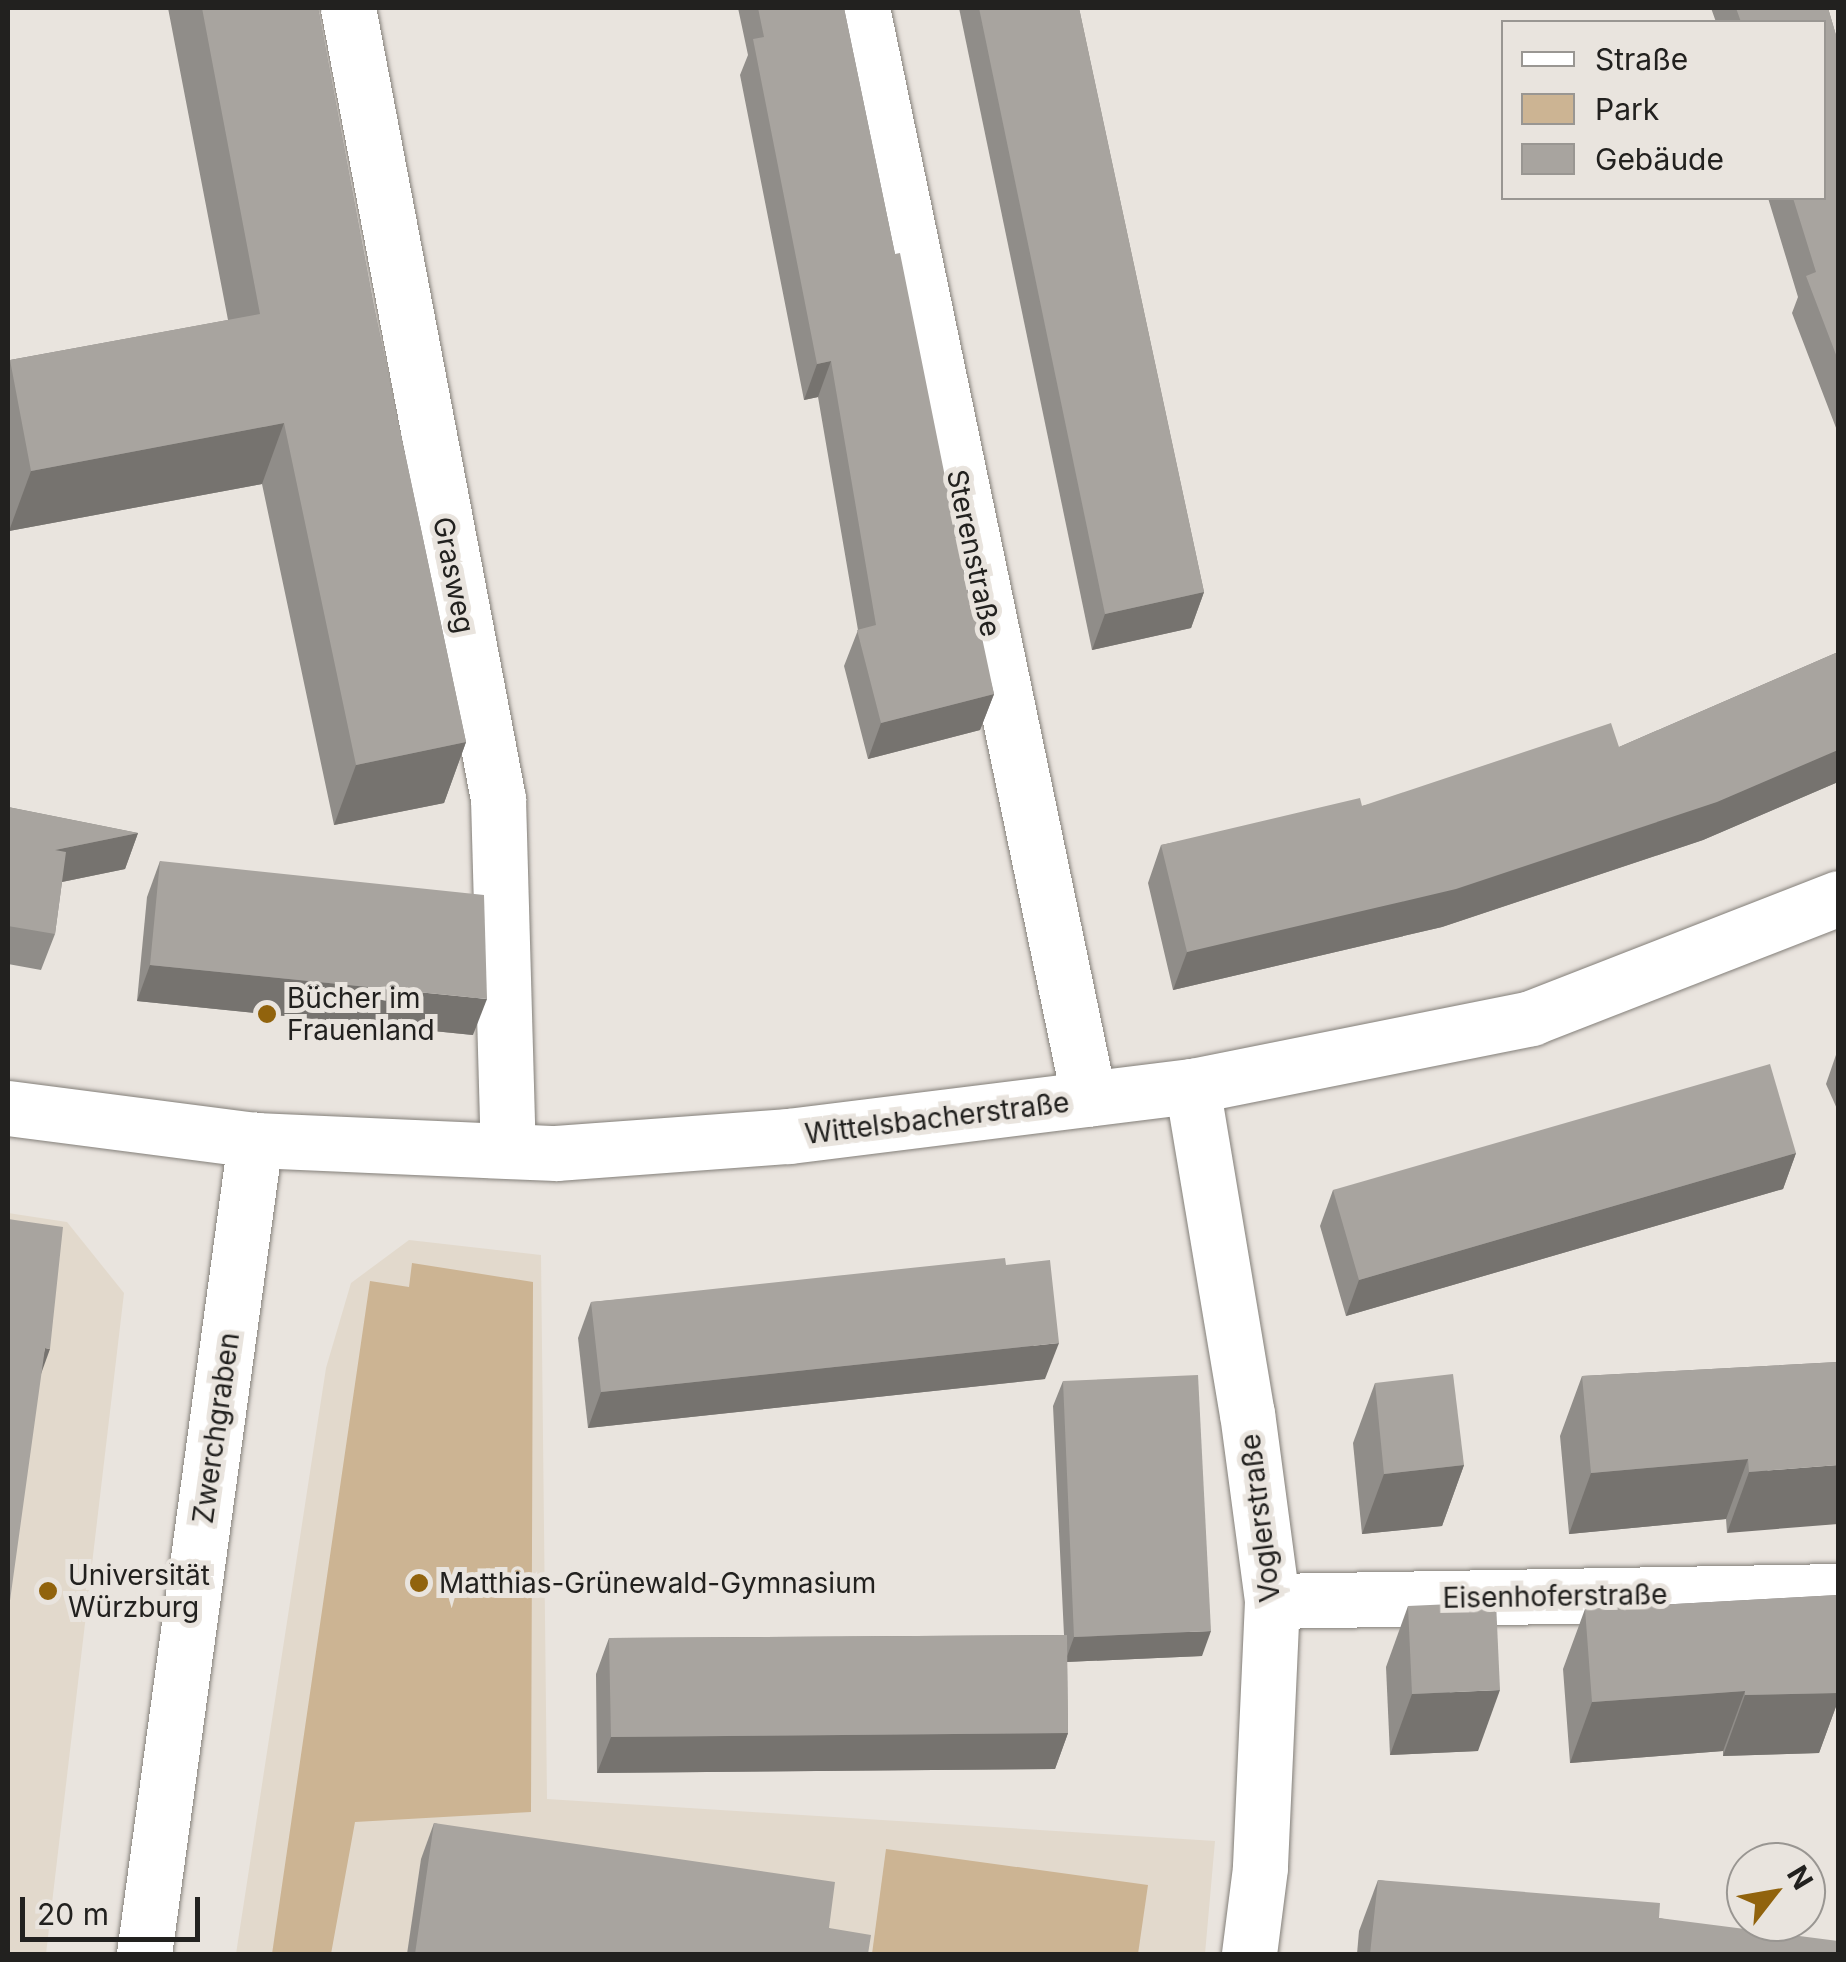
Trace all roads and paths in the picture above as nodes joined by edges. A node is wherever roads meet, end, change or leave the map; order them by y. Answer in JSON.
{"nodes":[{"id":1,"x":348,"y":8,"type":"edge"},
{"id":2,"x":862,"y":8,"type":"edge"},
{"id":3,"x":1838,"y":898,"type":"edge"},
{"id":4,"x":1192,"y":1086,"type":"junction"},
{"id":5,"x":1089,"y":1099,"type":"junction"},
{"id":6,"x":8,"y":1108,"type":"edge"},
{"id":7,"x":255,"y":1140,"type":"junction"},
{"id":8,"x":508,"y":1149,"type":"junction"},
{"id":9,"x":1838,"y":1591,"type":"edge"},
{"id":10,"x":1272,"y":1601,"type":"junction"},
{"id":11,"x":144,"y":1954,"type":"edge"},
{"id":12,"x":1248,"y":1954,"type":"edge"}],
"edges":[{"from":1,"to":8,"type":"street","name":"Grasweg"},
{"from":2,"to":5,"type":"street","name":"Sterenstraße"},
{"from":3,"to":4,"type":"street","name":"Wittelsbacherstraße"},
{"from":4,"to":5,"type":"street","name":"Wittelsbacherstraße"},
{"from":4,"to":10,"type":"street","name":"Voglerstraße"},
{"from":5,"to":8,"type":"street","name":"Wittelsbacherstraße"},
{"from":6,"to":7,"type":"street","name":"Wittelsbacherstraße"},
{"from":7,"to":8,"type":"street","name":"Wittelsbacherstraße"},
{"from":7,"to":11,"type":"street","name":"Zwerchgraben"},
{"from":9,"to":10,"type":"street","name":"Eisenhoferstraße"},
{"from":10,"to":12,"type":"street","name":"Voglerstraße"}]}
